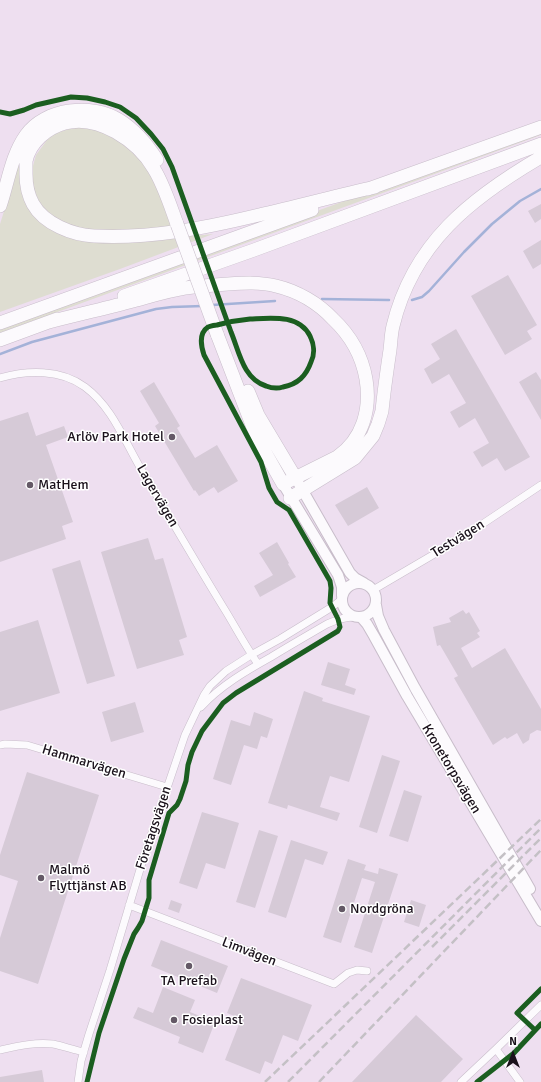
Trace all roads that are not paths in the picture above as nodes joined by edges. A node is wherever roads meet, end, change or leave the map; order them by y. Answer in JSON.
{"nodes":[{"id":1,"x":541,"y":127,"type":"edge"},
{"id":2,"x":541,"y":144,"type":"edge"},
{"id":3,"x":541,"y":157,"type":"edge"},
{"id":4,"x":375,"y":187,"type":"junction"},
{"id":5,"x":0,"y":206,"type":"edge"},
{"id":6,"x":179,"y":223,"type":"junction"},
{"id":7,"x":50,"y":322,"type":"junction"},
{"id":8,"x":0,"y":323,"type":"edge"},
{"id":9,"x":220,"y":333,"type":"junction"},
{"id":10,"x":0,"y":340,"type":"edge"},
{"id":11,"x":0,"y":378,"type":"edge"},
{"id":12,"x":295,"y":477,"type":"junction"},
{"id":13,"x":282,"y":484,"type":"junction"},
{"id":14,"x":541,"y":485,"type":"edge"},
{"id":15,"x":302,"y":491,"type":"junction"},
{"id":16,"x":290,"y":498,"type":"junction"},
{"id":17,"x":364,"y":583,"type":"junction"},
{"id":18,"x":373,"y":590,"type":"junction"},
{"id":19,"x":342,"y":598,"type":"junction"},
{"id":20,"x":376,"y":605,"type":"junction"},
{"id":21,"x":357,"y":617,"type":"junction"},
{"id":22,"x":251,"y":655,"type":"junction"},
{"id":23,"x":258,"y":664,"type":"junction"},
{"id":24,"x":195,"y":713,"type":"junction"},
{"id":25,"x":0,"y":745,"type":"edge"},
{"id":26,"x":167,"y":786,"type":"junction"},
{"id":27,"x":130,"y":905,"type":"junction"},
{"id":28,"x":541,"y":908,"type":"edge"},
{"id":29,"x":541,"y":920,"type":"edge"},
{"id":30,"x":367,"y":971,"type":"dead end"},
{"id":31,"x":540,"y":1007,"type":"edge"},
{"id":32,"x":496,"y":1049,"type":"junction"},
{"id":33,"x":0,"y":1050,"type":"edge"},
{"id":34,"x":84,"y":1052,"type":"junction"},
{"id":35,"x":78,"y":1082,"type":"edge"},
{"id":36,"x":461,"y":1082,"type":"edge"},
{"id":37,"x":520,"y":1082,"type":"edge"}],
"edges":[{"from":1,"to":4,"type":"highway"},
{"from":2,"to":7,"type":"highway"},
{"from":3,"to":15,"type":"highway"},
{"from":4,"to":6,"type":"highway"},
{"from":4,"to":8,"type":"highway"},
{"from":5,"to":6,"type":"highway"},
{"from":6,"to":9,"type":"highway"},
{"from":7,"to":10,"type":"highway"},
{"from":7,"to":12,"type":"highway"},
{"from":9,"to":12,"type":"highway"},
{"from":9,"to":13,"type":"highway"},
{"from":11,"to":22,"type":"street","name":"Lagervägen"},
{"from":12,"to":13,"type":"highway"},
{"from":12,"to":15,"type":"main road"},
{"from":13,"to":16,"type":"main road"},
{"from":14,"to":18,"type":"street","name":"Testvägen"},
{"from":15,"to":16,"type":"highway"},
{"from":15,"to":17,"type":"main road"},
{"from":16,"to":19,"type":"main road"},
{"from":17,"to":18,"type":"main road"},
{"from":17,"to":19,"type":"main road"},
{"from":18,"to":20,"type":"main road"},
{"from":19,"to":21,"type":"main road"},
{"from":19,"to":22,"type":"street","name":"Företagsvägen"},
{"from":20,"to":21,"type":"main road"},
{"from":20,"to":28,"type":"main road","name":"Kronetorpsvägen"},
{"from":21,"to":23,"type":"street","name":"Företagsvägen"},
{"from":21,"to":29,"type":"main road","name":"Kronetorpsvägen"},
{"from":22,"to":23,"type":"street","name":"Lagervägen"},
{"from":22,"to":24,"type":"street","name":"Företagsvägen"},
{"from":23,"to":24,"type":"street","name":"Företagsvägen"},
{"from":24,"to":26,"type":"street","name":"Företagsvägen"},
{"from":25,"to":26,"type":"street","name":"Hammarvägen"},
{"from":26,"to":27,"type":"street","name":"Företagsvägen"},
{"from":27,"to":30,"type":"street","name":"Limvägen"},
{"from":27,"to":34,"type":"street","name":"Företagsvägen"},
{"from":31,"to":32,"type":"street"},
{"from":32,"to":36,"type":"street"},
{"from":32,"to":37,"type":"street"},
{"from":33,"to":34,"type":"street"},
{"from":34,"to":35,"type":"street","name":"Företagsvägen"}]}
